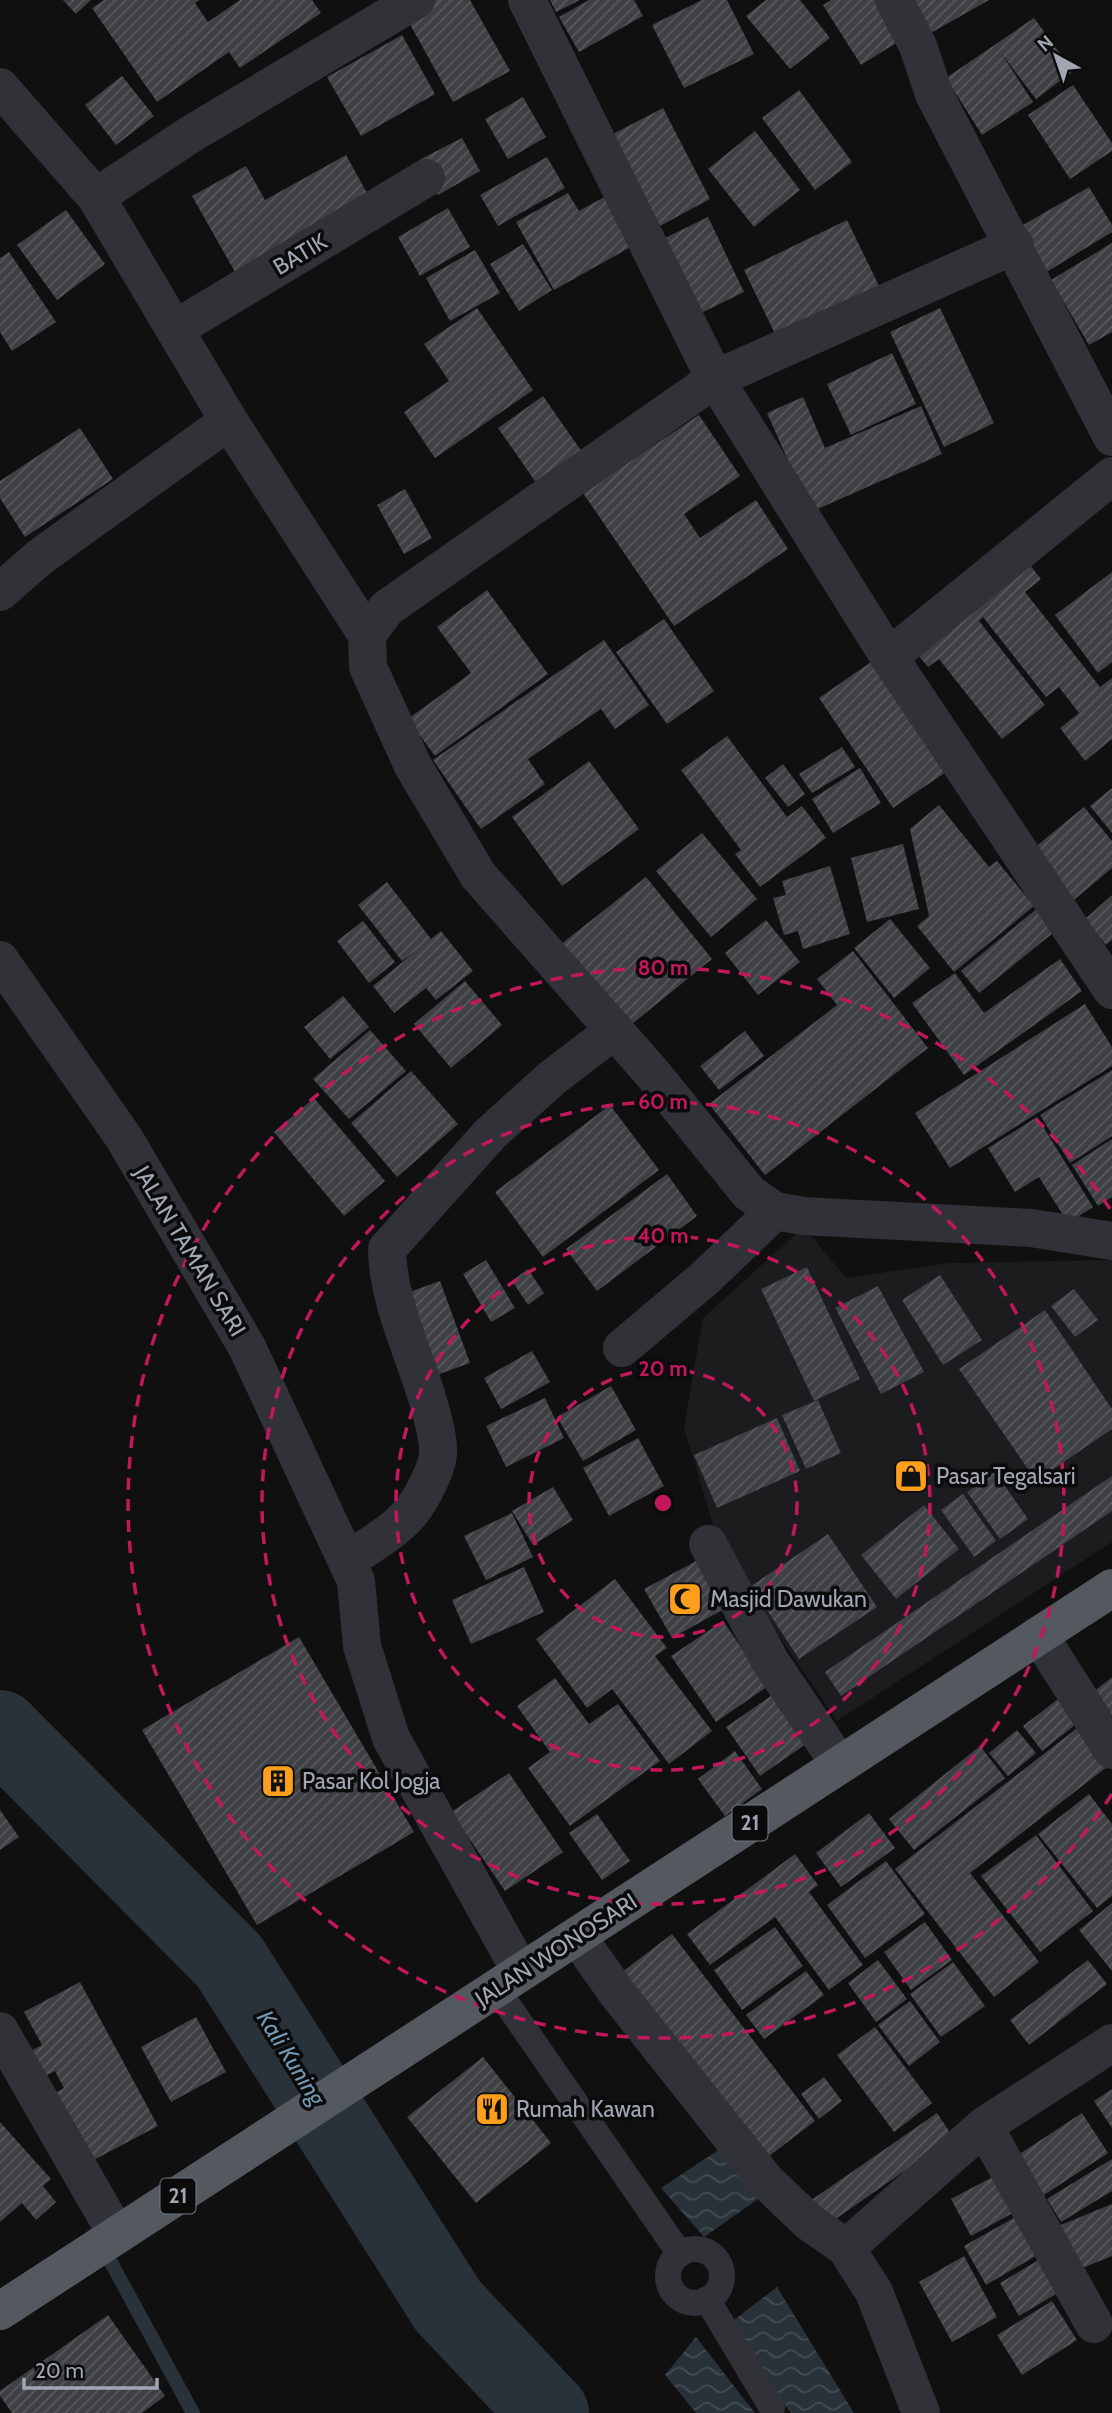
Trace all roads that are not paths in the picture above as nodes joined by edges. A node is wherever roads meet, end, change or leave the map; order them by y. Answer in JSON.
{"nodes":[{"id":1,"x":416,"y":0,"type":"edge"},
{"id":2,"x":527,"y":0,"type":"edge"},
{"id":3,"x":894,"y":0,"type":"edge"},
{"id":4,"x":0,"y":87,"type":"edge"},
{"id":5,"x":426,"y":178,"type":"dead end"},
{"id":6,"x":96,"y":197,"type":"junction"},
{"id":7,"x":1015,"y":245,"type":"junction"},
{"id":8,"x":175,"y":329,"type":"junction"},
{"id":9,"x":715,"y":379,"type":"junction"},
{"id":10,"x":224,"y":425,"type":"junction"},
{"id":11,"x":1112,"y":437,"type":"edge"},
{"id":12,"x":1112,"y":477,"type":"edge"},
{"id":13,"x":0,"y":592,"type":"edge"},
{"id":14,"x":367,"y":635,"type":"junction"},
{"id":15,"x":889,"y":657,"type":"junction"},
{"id":16,"x":0,"y":960,"type":"edge"},
{"id":17,"x":1112,"y":990,"type":"edge"},
{"id":18,"x":615,"y":1030,"type":"junction"},
{"id":19,"x":775,"y":1211,"type":"junction"},
{"id":20,"x":1112,"y":1241,"type":"edge"},
{"id":21,"x":622,"y":1348,"type":"dead end"},
{"id":22,"x":708,"y":1544,"type":"dead end"},
{"id":23,"x":347,"y":1561,"type":"junction"},
{"id":24,"x":1112,"y":1588,"type":"edge"},
{"id":25,"x":1039,"y":1635,"type":"junction"},
{"id":26,"x":1112,"y":1750,"type":"edge"},
{"id":27,"x":840,"y":1765,"type":"junction"},
{"id":28,"x":577,"y":1936,"type":"junction"},
{"id":29,"x":509,"y":1980,"type":"junction"},
{"id":30,"x":0,"y":2031,"type":"edge"},
{"id":31,"x":1112,"y":2043,"type":"edge"},
{"id":32,"x":984,"y":2126,"type":"junction"},
{"id":33,"x":104,"y":2244,"type":"junction"},
{"id":34,"x":846,"y":2248,"type":"junction"},
{"id":35,"x":680,"y":2254,"type":"junction"},
{"id":36,"x":707,"y":2300,"type":"junction"},
{"id":37,"x":0,"y":2311,"type":"edge"},
{"id":38,"x":1094,"y":2324,"type":"dead end"},
{"id":39,"x":772,"y":2408,"type":"dead end"},
{"id":40,"x":920,"y":2413,"type":"edge"}],
"edges":[{"from":1,"to":6,"type":"street"},
{"from":2,"to":9,"type":"street"},
{"from":3,"to":7,"type":"street"},
{"from":4,"to":6,"type":"street"},
{"from":5,"to":8,"type":"street","name":"BATIK"},
{"from":6,"to":8,"type":"street"},
{"from":7,"to":9,"type":"street"},
{"from":7,"to":11,"type":"street"},
{"from":8,"to":10,"type":"street"},
{"from":9,"to":14,"type":"street"},
{"from":9,"to":15,"type":"street"},
{"from":10,"to":13,"type":"street"},
{"from":10,"to":14,"type":"street"},
{"from":12,"to":15,"type":"street"},
{"from":14,"to":18,"type":"street"},
{"from":15,"to":17,"type":"street"},
{"from":16,"to":23,"type":"street","name":"JALAN TAMAN SARI"},
{"from":18,"to":19,"type":"street"},
{"from":18,"to":23,"type":"street"},
{"from":19,"to":20,"type":"street"},
{"from":19,"to":21,"type":"street"},
{"from":22,"to":27,"type":"street"},
{"from":23,"to":29,"type":"street","name":"JALAN TAMAN SARI"},
{"from":24,"to":25,"type":"highway","name":"JALAN WONOSARI","number":"21"},
{"from":25,"to":26,"type":"street"},
{"from":25,"to":27,"type":"highway","name":"JALAN WONOSARI","number":"21"},
{"from":27,"to":28,"type":"highway","name":"JALAN WONOSARI","number":"21"},
{"from":28,"to":29,"type":"highway","name":"JALAN WONOSARI","number":"21"},
{"from":28,"to":34,"type":"street"},
{"from":29,"to":33,"type":"highway","name":"JALAN WONOSARI","number":"21"},
{"from":29,"to":35,"type":"lane"},
{"from":30,"to":33,"type":"street"},
{"from":31,"to":32,"type":"street"},
{"from":32,"to":34,"type":"street"},
{"from":32,"to":38,"type":"street"},
{"from":33,"to":37,"type":"highway","name":"JALAN WONOSARI","number":"21"},
{"from":34,"to":40,"type":"street"},
{"from":35,"to":36,"type":"lane"},
{"from":35,"to":36,"type":"lane"},
{"from":36,"to":39,"type":"lane"}]}
